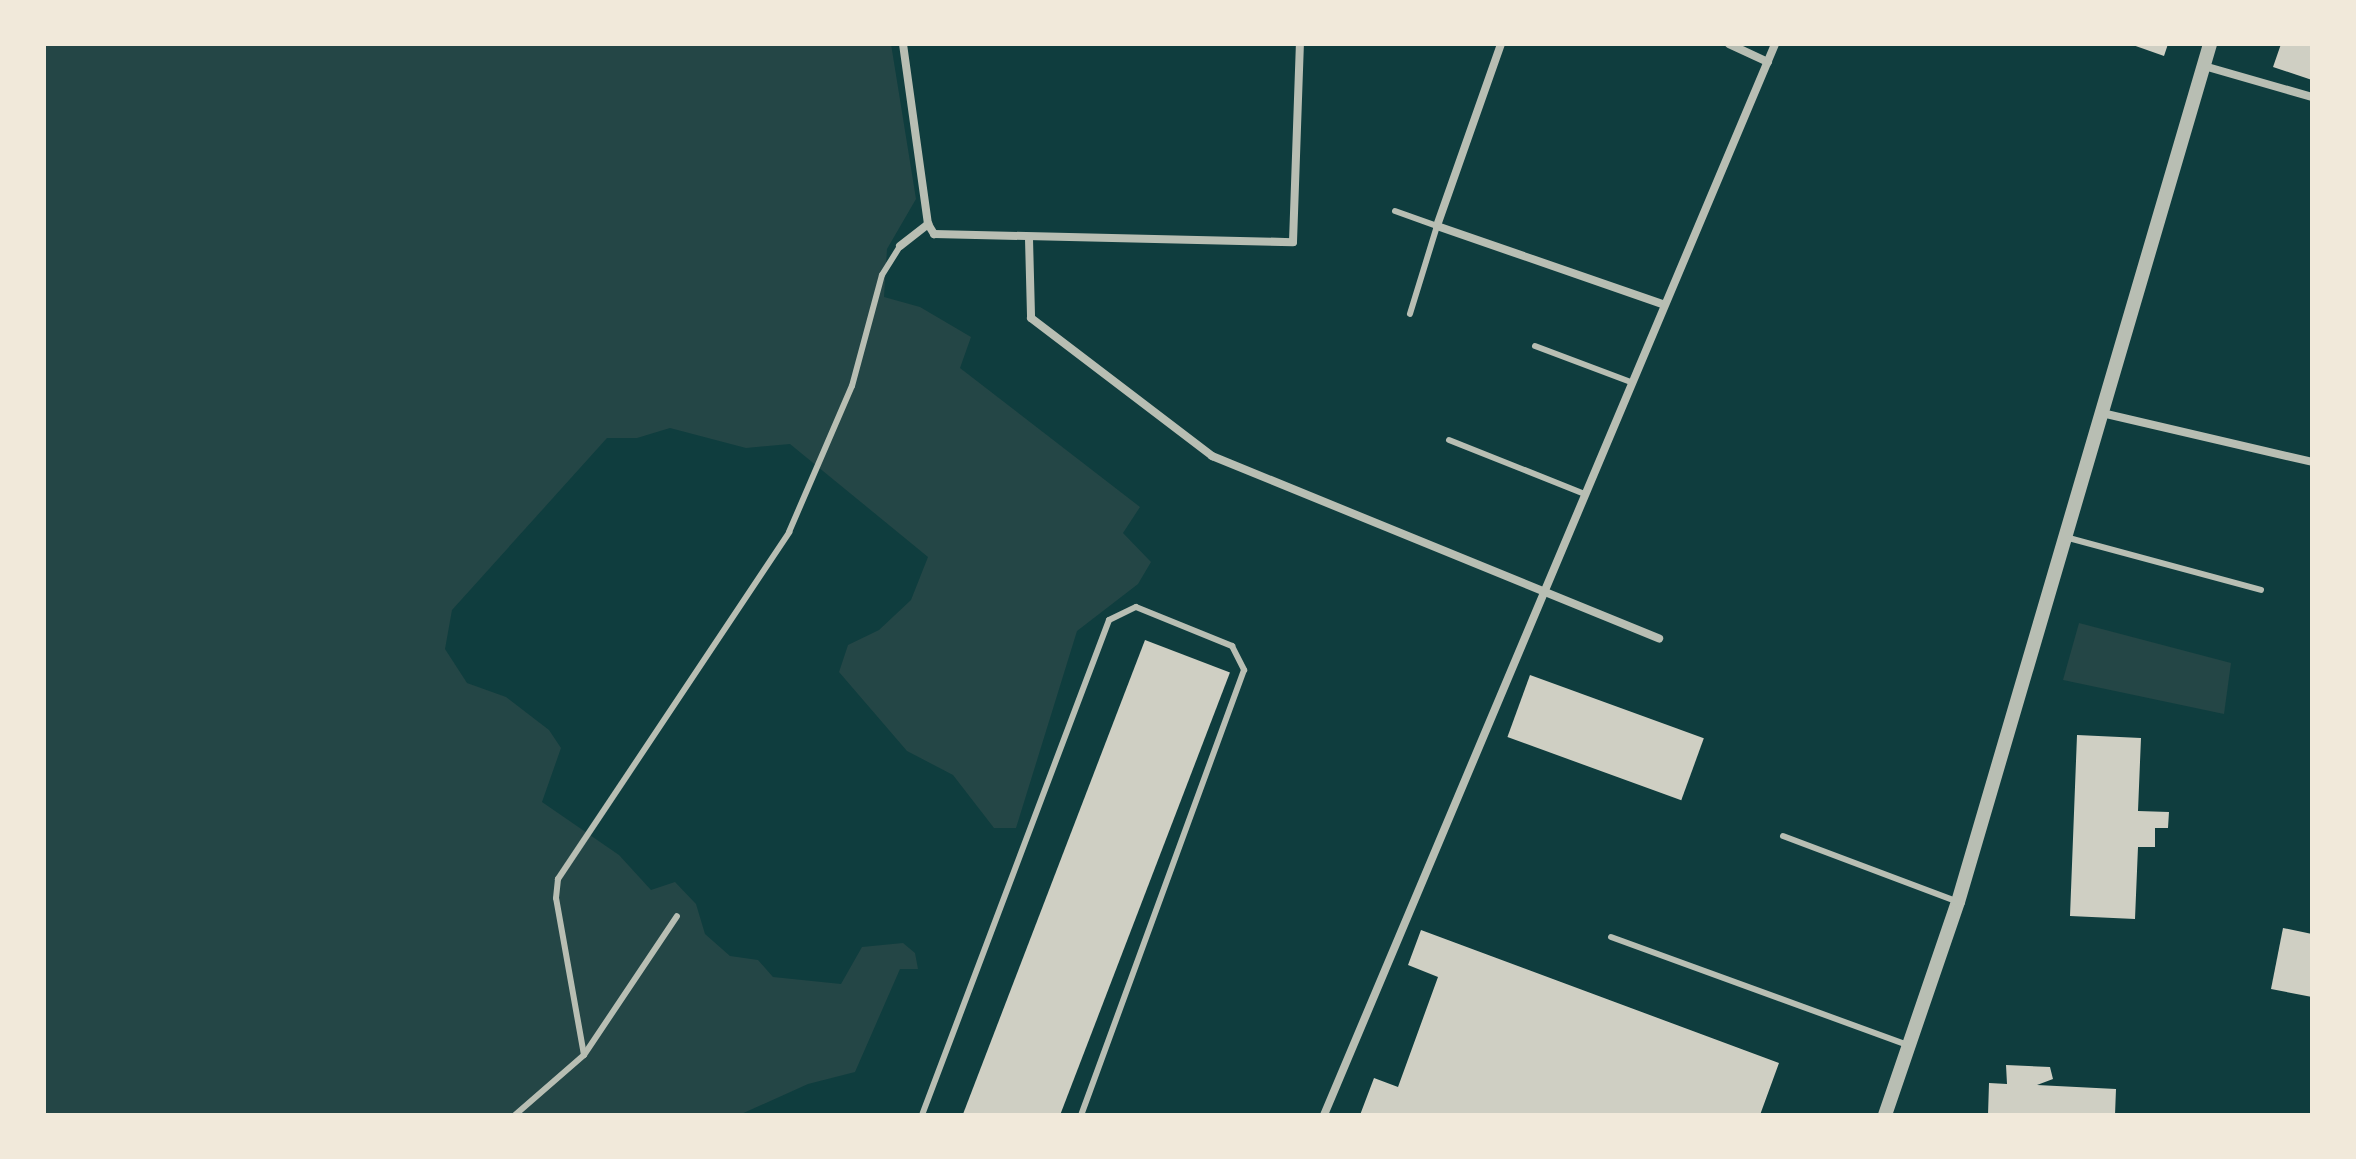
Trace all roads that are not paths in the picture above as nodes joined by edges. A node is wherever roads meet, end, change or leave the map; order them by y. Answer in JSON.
{"nodes":[{"id":1,"x":903,"y":44,"type":"edge"},
{"id":2,"x":1300,"y":44,"type":"edge"},
{"id":3,"x":1501,"y":44,"type":"edge"},
{"id":4,"x":1729,"y":44,"type":"edge"},
{"id":5,"x":1775,"y":44,"type":"edge"},
{"id":6,"x":2210,"y":44,"type":"edge"},
{"id":7,"x":1768,"y":62,"type":"junction"},
{"id":8,"x":2204,"y":66,"type":"junction"},
{"id":9,"x":2312,"y":97,"type":"edge"},
{"id":10,"x":1395,"y":211,"type":"dead end"},
{"id":11,"x":928,"y":224,"type":"junction"},
{"id":12,"x":1437,"y":226,"type":"junction"},
{"id":13,"x":1029,"y":239,"type":"junction"},
{"id":14,"x":900,"y":246,"type":"joint"},
{"id":15,"x":1662,"y":304,"type":"junction"},
{"id":16,"x":1410,"y":314,"type":"dead end"},
{"id":17,"x":1535,"y":346,"type":"dead end"},
{"id":18,"x":1631,"y":382,"type":"junction"},
{"id":19,"x":2102,"y":413,"type":"junction"},
{"id":20,"x":1449,"y":440,"type":"dead end"},
{"id":21,"x":2312,"y":462,"type":"edge"},
{"id":22,"x":1585,"y":494,"type":"junction"},
{"id":23,"x":2065,"y":537,"type":"junction"},
{"id":24,"x":2261,"y":590,"type":"dead end"},
{"id":25,"x":1544,"y":593,"type":"junction"},
{"id":26,"x":1659,"y":638,"type":"dead end"},
{"id":27,"x":1783,"y":836,"type":"dead end"},
{"id":28,"x":1958,"y":902,"type":"junction"},
{"id":29,"x":677,"y":916,"type":"dead end"},
{"id":30,"x":1611,"y":937,"type":"dead end"},
{"id":31,"x":1910,"y":1046,"type":"junction"},
{"id":32,"x":584,"y":1055,"type":"junction"},
{"id":33,"x":515,"y":1115,"type":"edge"},
{"id":34,"x":922,"y":1115,"type":"edge"},
{"id":35,"x":1081,"y":1115,"type":"edge"},
{"id":36,"x":1324,"y":1115,"type":"edge"},
{"id":37,"x":1885,"y":1115,"type":"edge"}],
"edges":[{"from":1,"to":11,"type":"street"},
{"from":2,"to":13,"type":"street"},
{"from":3,"to":12,"type":"street"},
{"from":4,"to":7,"type":"street"},
{"from":5,"to":7,"type":"street"},
{"from":6,"to":8,"type":"street"},
{"from":7,"to":15,"type":"street"},
{"from":8,"to":9,"type":"street"},
{"from":8,"to":19,"type":"street"},
{"from":10,"to":12,"type":"lane"},
{"from":11,"to":13,"type":"street"},
{"from":11,"to":14,"type":"street"},
{"from":12,"to":15,"type":"street"},
{"from":12,"to":16,"type":"lane"},
{"from":13,"to":25,"type":"street"},
{"from":14,"to":32,"type":"lane"},
{"from":15,"to":18,"type":"street"},
{"from":17,"to":18,"type":"lane"},
{"from":18,"to":22,"type":"street"},
{"from":19,"to":21,"type":"street"},
{"from":19,"to":23,"type":"street"},
{"from":20,"to":22,"type":"lane"},
{"from":22,"to":25,"type":"street"},
{"from":23,"to":24,"type":"lane"},
{"from":23,"to":28,"type":"street"},
{"from":25,"to":26,"type":"street"},
{"from":25,"to":36,"type":"street"},
{"from":27,"to":28,"type":"lane"},
{"from":28,"to":31,"type":"street"},
{"from":29,"to":32,"type":"lane"},
{"from":30,"to":31,"type":"lane"},
{"from":31,"to":37,"type":"street"},
{"from":32,"to":33,"type":"lane"},
{"from":34,"to":35,"type":"lane"}]}
